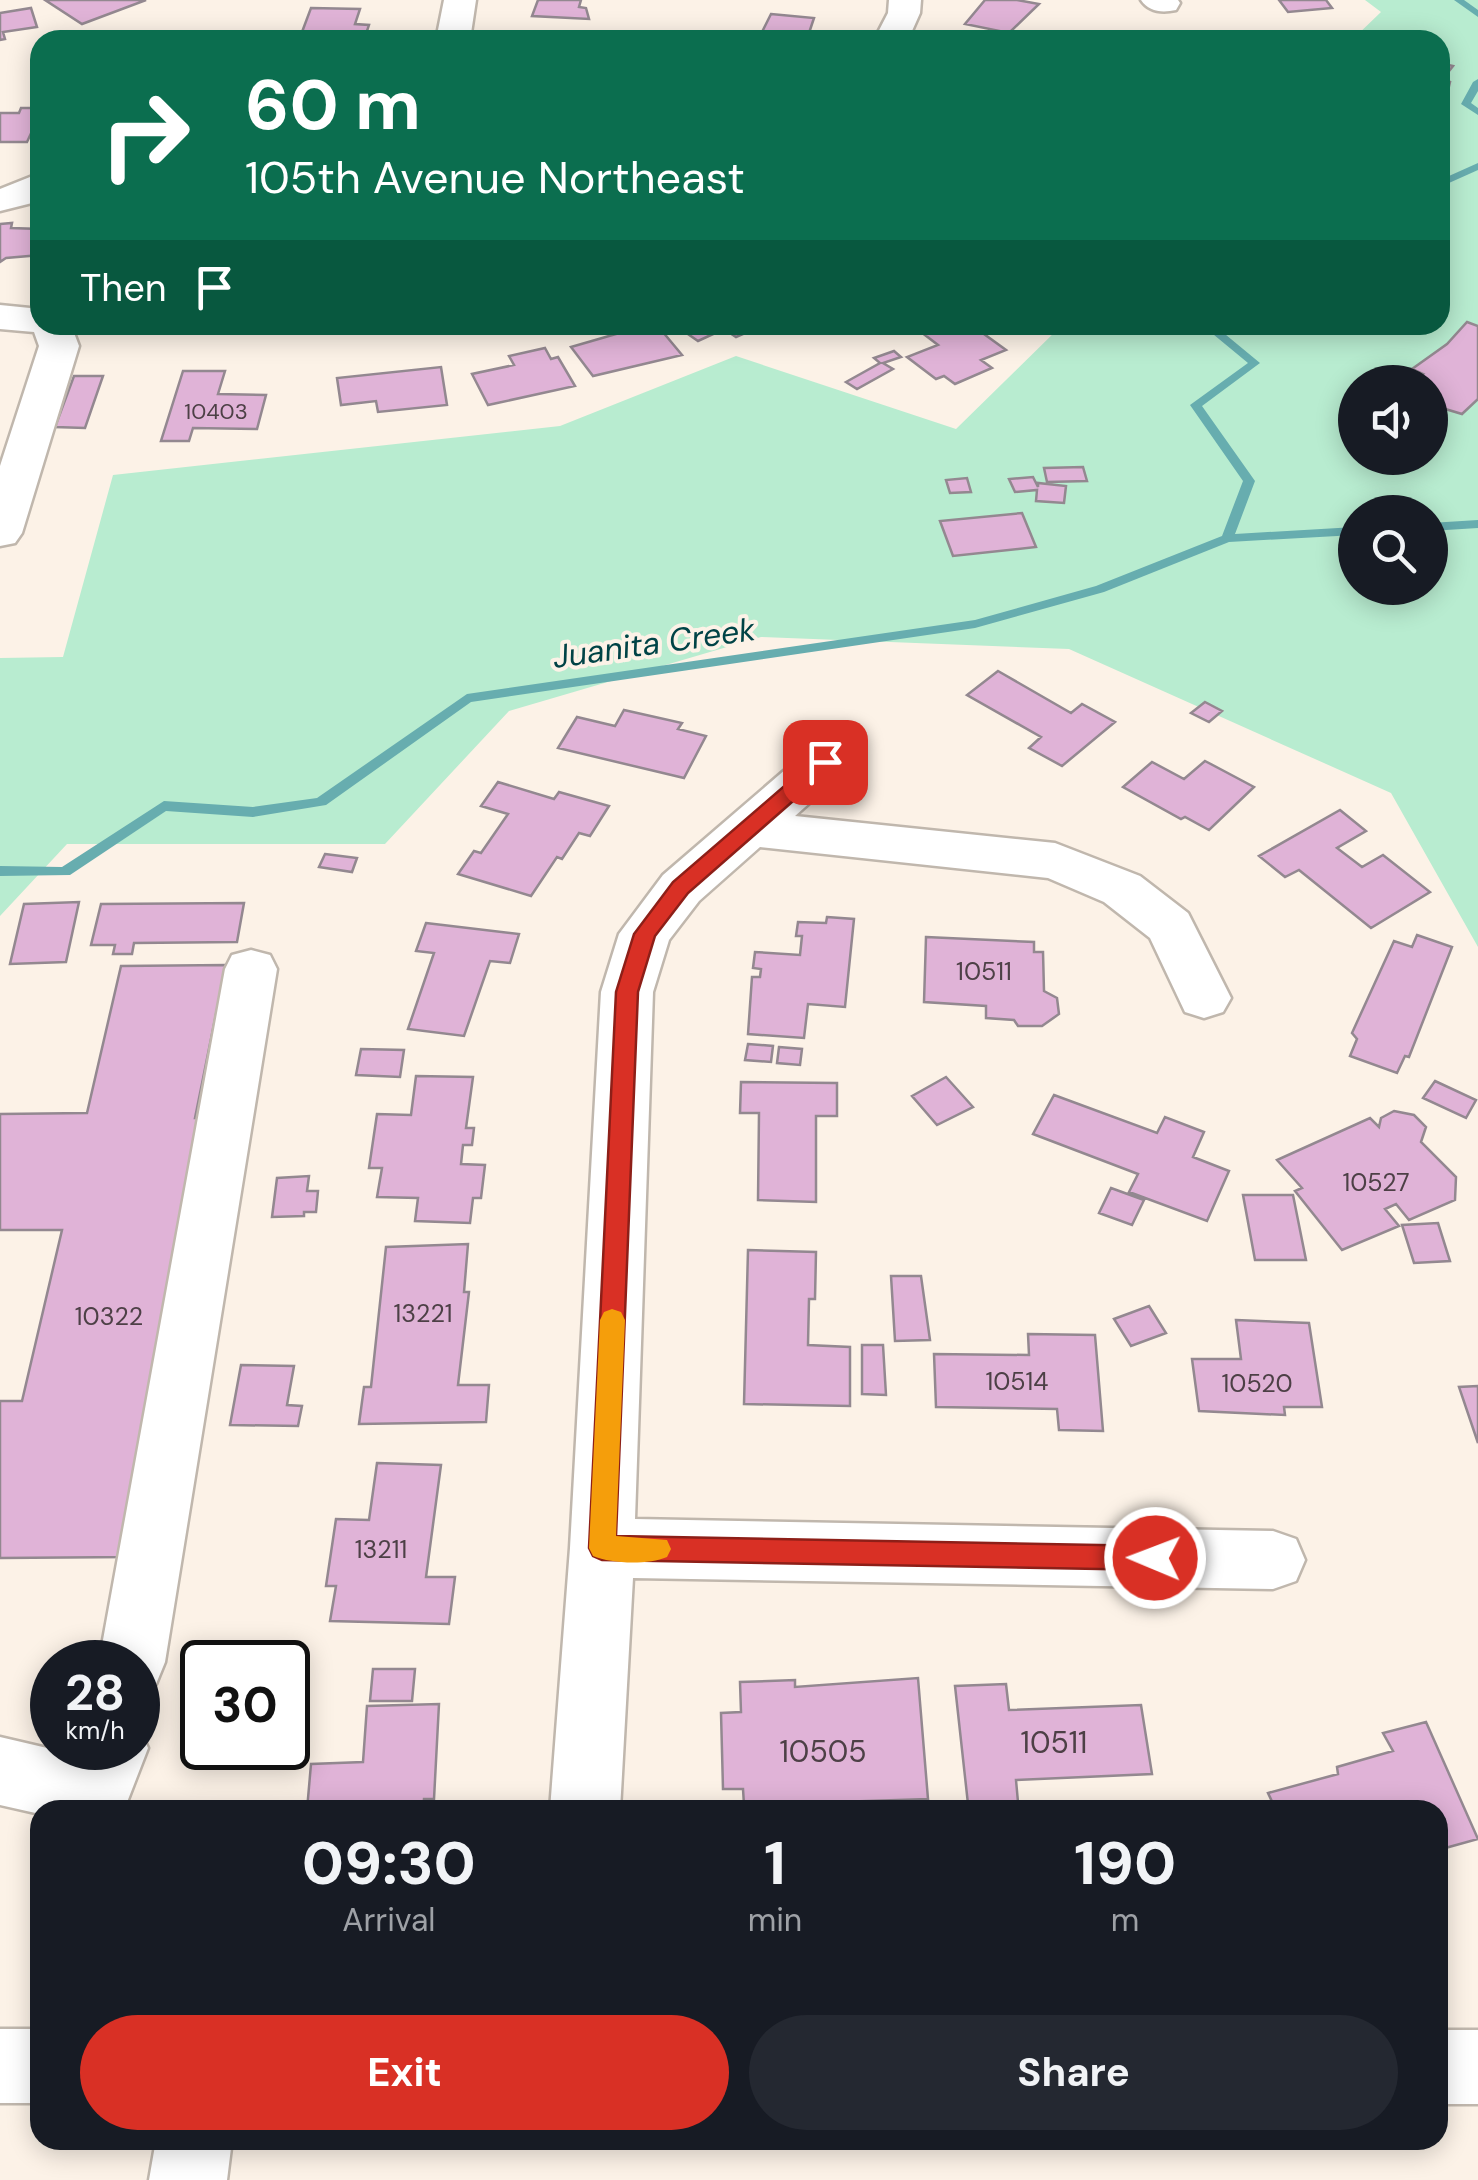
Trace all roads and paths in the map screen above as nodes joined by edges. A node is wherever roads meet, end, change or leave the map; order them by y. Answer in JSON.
{"nodes":[{"id":1,"x":460,"y":0,"type":"edge"},
{"id":2,"x":905,"y":0,"type":"edge"},
{"id":3,"x":455,"y":30,"type":"edge"},
{"id":4,"x":896,"y":30,"type":"edge"},
{"id":5,"x":30,"y":191,"type":"edge"},
{"id":6,"x":0,"y":200,"type":"edge"},
{"id":7,"x":0,"y":318,"type":"edge"},
{"id":8,"x":30,"y":320,"type":"edge"},
{"id":9,"x":57,"y":335,"type":"edge"},
{"id":10,"x":0,"y":533,"type":"edge"},
{"id":11,"x":825,"y":762,"type":"dead end"},
{"id":12,"x":748,"y":828,"type":"junction"},
{"id":13,"x":251,"y":969,"type":"dead end"},
{"id":14,"x":1204,"y":998,"type":"dead end"},
{"id":15,"x":602,"y":1548,"type":"junction"},
{"id":16,"x":1273,"y":1560,"type":"dead end"},
{"id":17,"x":136,"y":1640,"type":"edge"},
{"id":18,"x":0,"y":1771,"type":"edge"},
{"id":19,"x":100,"y":1784,"type":"edge"},
{"id":20,"x":586,"y":1800,"type":"edge"},
{"id":21,"x":1448,"y":2067,"type":"edge"},
{"id":22,"x":1478,"y":2067,"type":"edge"},
{"id":23,"x":192,"y":2150,"type":"edge"},
{"id":24,"x":188,"y":2180,"type":"edge"}],
"edges":[{"from":1,"to":3,"type":"street"},
{"from":2,"to":4,"type":"street"},
{"from":5,"to":6,"type":"street"},
{"from":7,"to":8,"type":"street"},
{"from":9,"to":10,"type":"street"},
{"from":11,"to":12,"type":"street"},
{"from":12,"to":14,"type":"street"},
{"from":12,"to":15,"type":"street"},
{"from":13,"to":17,"type":"street"},
{"from":15,"to":16,"type":"street"},
{"from":15,"to":20,"type":"street"},
{"from":18,"to":19,"type":"street"},
{"from":21,"to":22,"type":"street"},
{"from":23,"to":24,"type":"street"}]}
